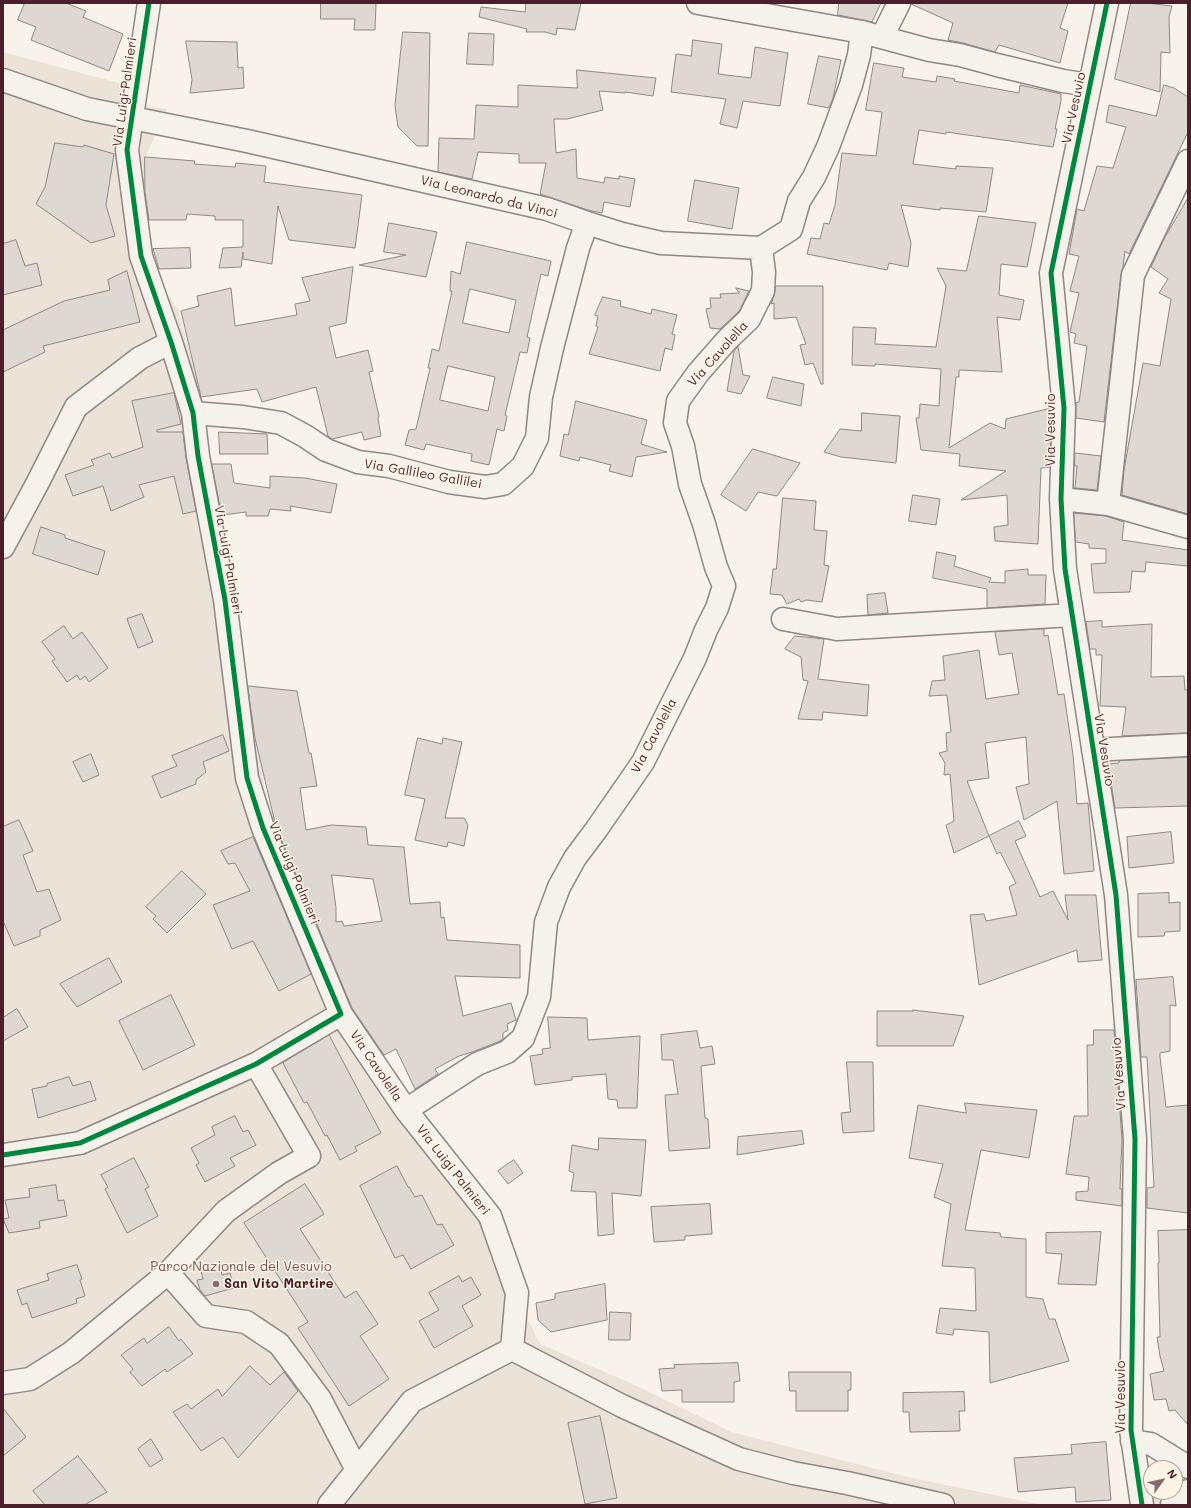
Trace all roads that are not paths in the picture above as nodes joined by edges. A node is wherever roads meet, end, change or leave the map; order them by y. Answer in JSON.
{"nodes":[{"id":1,"x":149,"y":3,"type":"edge"},
{"id":2,"x":698,"y":3,"type":"edge"},
{"id":3,"x":899,"y":3,"type":"edge"},
{"id":4,"x":1107,"y":3,"type":"edge"},
{"id":5,"x":872,"y":35,"type":"junction"},
{"id":6,"x":3,"y":80,"type":"edge"},
{"id":7,"x":1090,"y":85,"type":"junction"},
{"id":8,"x":132,"y":118,"type":"junction"},
{"id":9,"x":1188,"y":161,"type":"edge"},
{"id":10,"x":587,"y":223,"type":"junction"},
{"id":11,"x":761,"y":248,"type":"junction"},
{"id":12,"x":172,"y":342,"type":"junction"},
{"id":13,"x":193,"y":413,"type":"junction"},
{"id":14,"x":1061,"y":499,"type":"junction"},
{"id":15,"x":1108,"y":504,"type":"junction"},
{"id":16,"x":1188,"y":527,"type":"edge"},
{"id":17,"x":3,"y":547,"type":"edge"},
{"id":18,"x":1072,"y":615,"type":"junction"},
{"id":19,"x":783,"y":619,"type":"dead end"},
{"id":20,"x":1185,"y":745,"type":"dead end"},
{"id":21,"x":1093,"y":750,"type":"junction"},
{"id":22,"x":341,"y":1014,"type":"junction"},
{"id":23,"x":256,"y":1064,"type":"junction"},
{"id":24,"x":406,"y":1110,"type":"junction"},
{"id":25,"x":3,"y":1155,"type":"edge"},
{"id":26,"x":168,"y":1273,"type":"junction"},
{"id":27,"x":512,"y":1349,"type":"junction"},
{"id":28,"x":3,"y":1382,"type":"edge"},
{"id":29,"x":1132,"y":1441,"type":"junction"},
{"id":30,"x":1188,"y":1467,"type":"edge"},
{"id":31,"x":357,"y":1470,"type":"junction"},
{"id":32,"x":1188,"y":1491,"type":"edge"},
{"id":33,"x":329,"y":1505,"type":"edge"},
{"id":34,"x":943,"y":1505,"type":"edge"},
{"id":35,"x":1142,"y":1505,"type":"edge"},
{"id":36,"x":1172,"y":1505,"type":"edge"}],
"edges":[{"from":1,"to":8,"type":"street","name":"Via Luigi Palmieri"},
{"from":2,"to":5,"type":"street"},
{"from":3,"to":5,"type":"street"},
{"from":4,"to":7,"type":"street","name":"Via Vesuvio"},
{"from":5,"to":7,"type":"street"},
{"from":5,"to":11,"type":"street"},
{"from":6,"to":8,"type":"street","name":"Via Leonardo da Vinci"},
{"from":7,"to":14,"type":"street","name":"Via Vesuvio"},
{"from":8,"to":10,"type":"street","name":"Via Leonardo da Vinci"},
{"from":8,"to":12,"type":"street","name":"Via Luigi Palmieri"},
{"from":9,"to":15,"type":"street"},
{"from":10,"to":11,"type":"street","name":"Via Leonardo da Vinci"},
{"from":10,"to":13,"type":"street","name":"Via Gallileo Gallilei"},
{"from":11,"to":24,"type":"street","name":"Via Cavolella"},
{"from":12,"to":13,"type":"street","name":"Via Luigi Palmieri"},
{"from":12,"to":17,"type":"street"},
{"from":13,"to":22,"type":"street","name":"Via Luigi Palmieri"},
{"from":14,"to":15,"type":"street"},
{"from":14,"to":18,"type":"street","name":"Via Vesuvio"},
{"from":15,"to":16,"type":"street"},
{"from":18,"to":19,"type":"street"},
{"from":18,"to":21,"type":"street","name":"Via Vesuvio"},
{"from":20,"to":21,"type":"street"},
{"from":21,"to":29,"type":"street","name":"Via Vesuvio"},
{"from":22,"to":23,"type":"street"},
{"from":22,"to":24,"type":"street","name":"Via Cavolella"},
{"from":23,"to":25,"type":"street"},
{"from":23,"to":26,"type":"street"},
{"from":24,"to":27,"type":"street","name":"Via Luigi Palmieri"},
{"from":26,"to":28,"type":"street"},
{"from":26,"to":31,"type":"street"},
{"from":27,"to":31,"type":"street"},
{"from":27,"to":34,"type":"street"},
{"from":29,"to":30,"type":"street"},
{"from":29,"to":35,"type":"street","name":"Via Vesuvio"},
{"from":31,"to":33,"type":"street"},
{"from":32,"to":36,"type":"street"}]}
